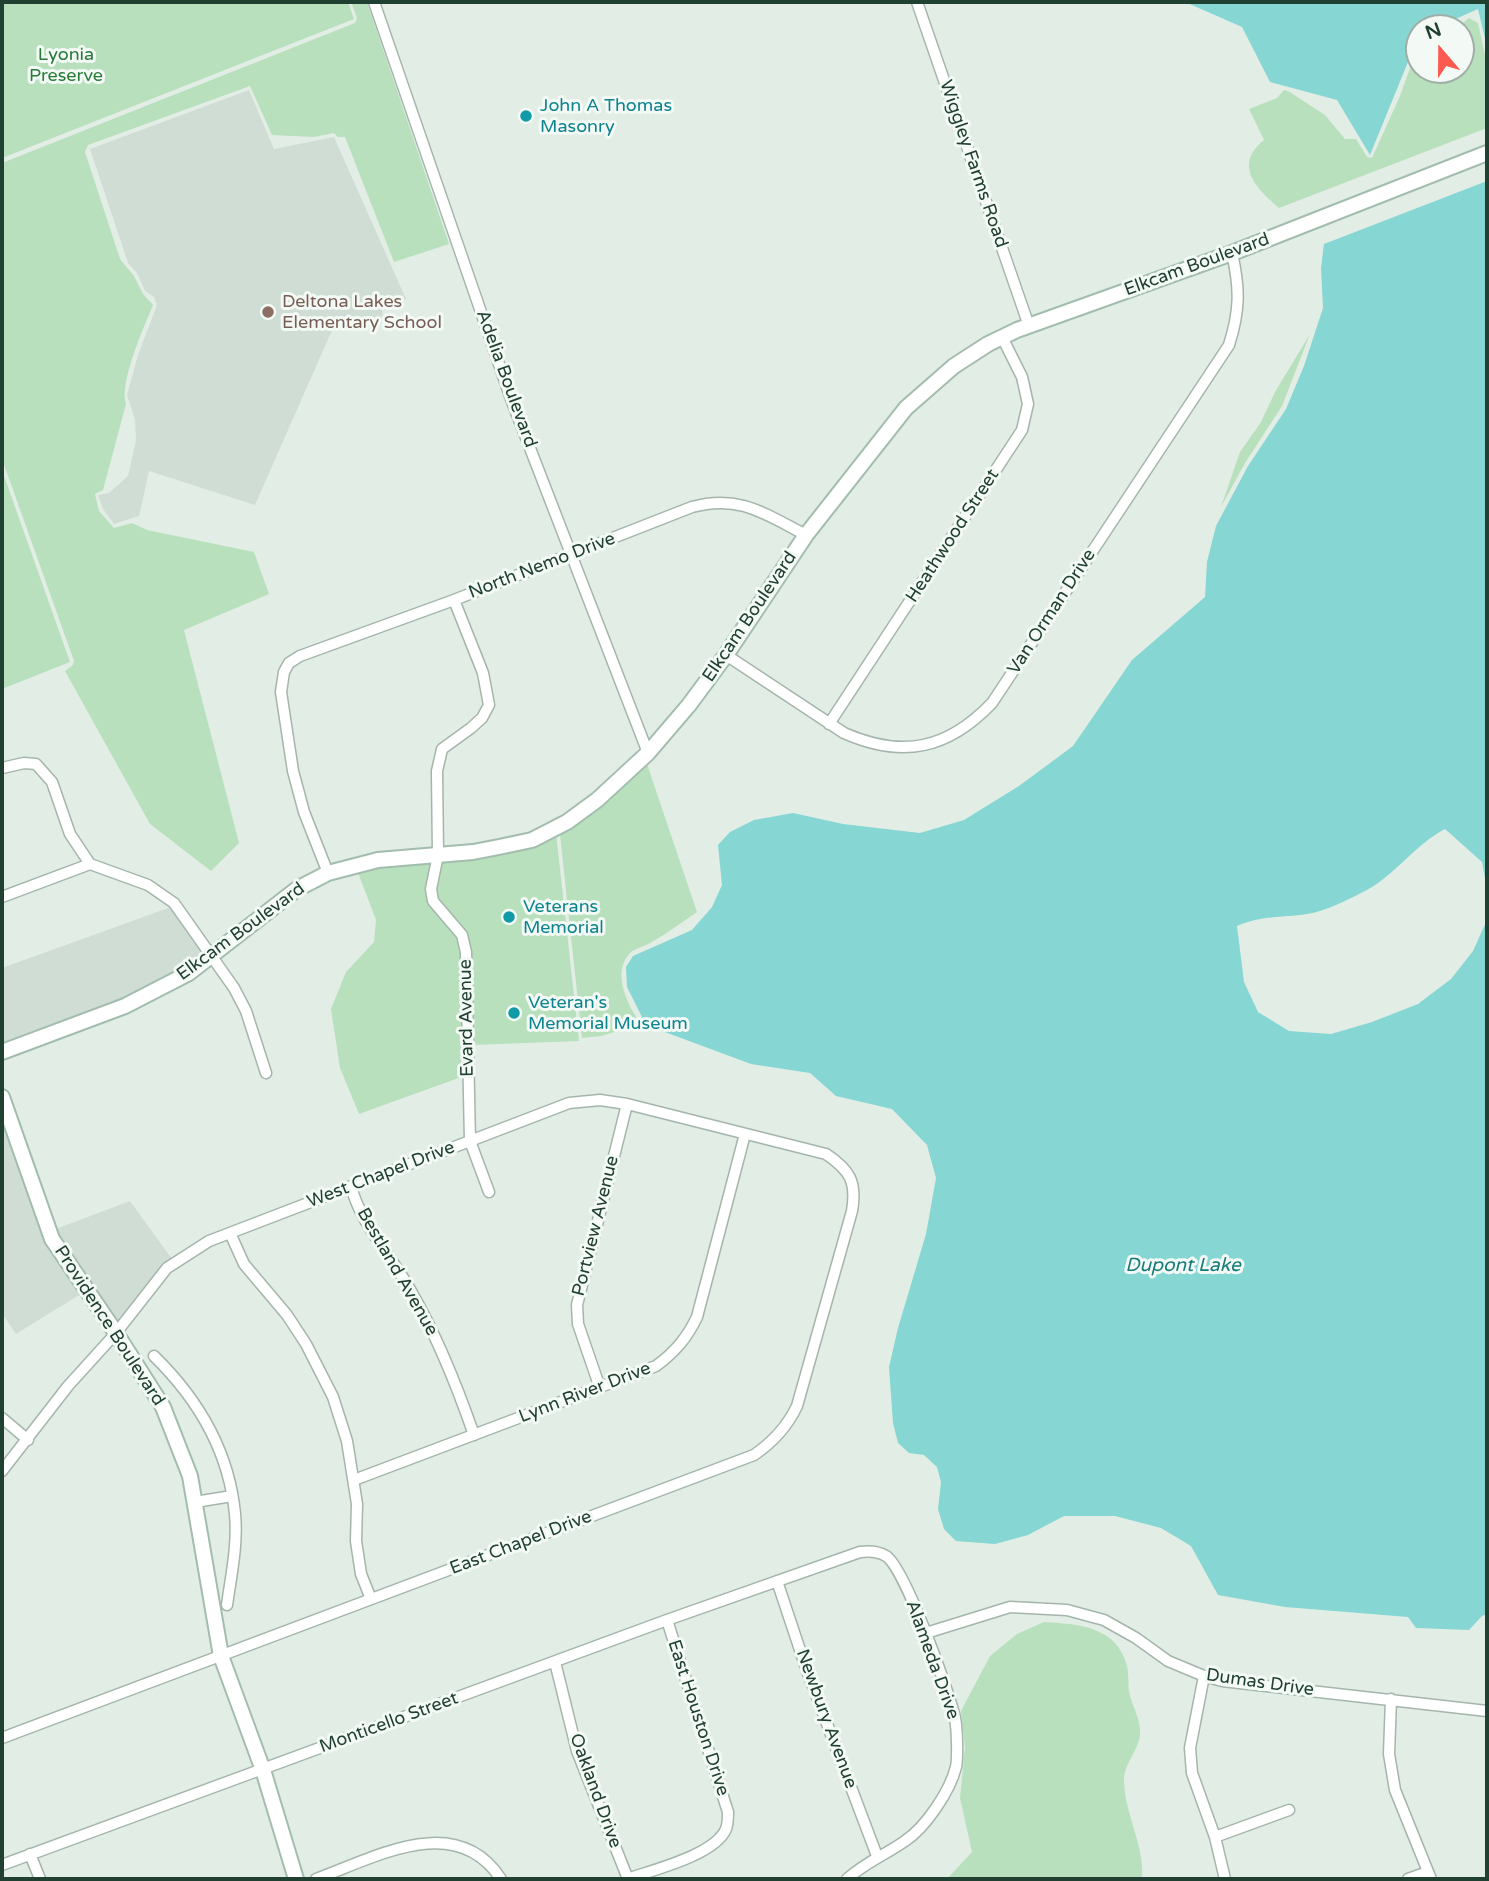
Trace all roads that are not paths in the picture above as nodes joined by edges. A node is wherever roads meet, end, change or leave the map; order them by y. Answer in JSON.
{"nodes":[{"id":1,"x":374,"y":2,"type":"edge"},
{"id":2,"x":918,"y":2,"type":"edge"},
{"id":3,"x":1487,"y":153,"type":"edge"},
{"id":4,"x":1232,"y":253,"type":"junction"},
{"id":5,"x":1029,"y":326,"type":"junction"},
{"id":6,"x":1002,"y":337,"type":"junction"},
{"id":7,"x":806,"y":535,"type":"junction"},
{"id":8,"x":572,"y":554,"type":"junction"},
{"id":9,"x":454,"y":600,"type":"junction"},
{"id":10,"x":726,"y":656,"type":"junction"},
{"id":11,"x":829,"y":724,"type":"junction"},
{"id":12,"x":648,"y":753,"type":"junction"},
{"id":13,"x":2,"y":768,"type":"edge"},
{"id":14,"x":438,"y":855,"type":"junction"},
{"id":15,"x":90,"y":864,"type":"junction"},
{"id":16,"x":327,"y":873,"type":"junction"},
{"id":17,"x":2,"y":897,"type":"edge"},
{"id":18,"x":209,"y":956,"type":"junction"},
{"id":19,"x":2,"y":1052,"type":"edge"},
{"id":20,"x":266,"y":1073,"type":"dead end"},
{"id":21,"x":2,"y":1097,"type":"edge"},
{"id":22,"x":627,"y":1104,"type":"junction"},
{"id":23,"x":745,"y":1133,"type":"junction"},
{"id":24,"x":470,"y":1141,"type":"junction"},
{"id":25,"x":849,"y":1175,"type":"joint"},
{"id":26,"x":351,"y":1186,"type":"junction"},
{"id":27,"x":489,"y":1192,"type":"dead end"},
{"id":28,"x":230,"y":1233,"type":"junction"},
{"id":29,"x":117,"y":1333,"type":"junction"},
{"id":30,"x":154,"y":1356,"type":"dead end"},
{"id":31,"x":600,"y":1388,"type":"junction"},
{"id":32,"x":2,"y":1418,"type":"edge"},
{"id":33,"x":474,"y":1435,"type":"junction"},
{"id":34,"x":27,"y":1440,"type":"junction"},
{"id":35,"x":2,"y":1471,"type":"edge"},
{"id":36,"x":354,"y":1480,"type":"junction"},
{"id":37,"x":232,"y":1496,"type":"junction"},
{"id":38,"x":195,"y":1502,"type":"junction"},
{"id":39,"x":777,"y":1581,"type":"junction"},
{"id":40,"x":371,"y":1599,"type":"junction"},
{"id":41,"x":226,"y":1605,"type":"dead end"},
{"id":42,"x":667,"y":1620,"type":"junction"},
{"id":43,"x":926,"y":1633,"type":"junction"},
{"id":44,"x":221,"y":1656,"type":"junction"},
{"id":45,"x":555,"y":1662,"type":"junction"},
{"id":46,"x":1203,"y":1676,"type":"junction"},
{"id":47,"x":1391,"y":1699,"type":"junction"},
{"id":48,"x":1487,"y":1711,"type":"edge"},
{"id":49,"x":2,"y":1738,"type":"edge"},
{"id":50,"x":263,"y":1770,"type":"junction"},
{"id":51,"x":1289,"y":1810,"type":"dead end"},
{"id":52,"x":1215,"y":1837,"type":"junction"},
{"id":53,"x":30,"y":1854,"type":"junction"},
{"id":54,"x":877,"y":1856,"type":"junction"},
{"id":55,"x":2,"y":1865,"type":"edge"},
{"id":56,"x":1429,"y":1876,"type":"edge"},
{"id":57,"x":40,"y":1879,"type":"edge"},
{"id":58,"x":296,"y":1879,"type":"edge"},
{"id":59,"x":316,"y":1879,"type":"edge"},
{"id":60,"x":501,"y":1879,"type":"edge"},
{"id":61,"x":627,"y":1879,"type":"edge"},
{"id":62,"x":847,"y":1879,"type":"edge"},
{"id":63,"x":1225,"y":1879,"type":"edge"},
{"id":64,"x":1408,"y":1879,"type":"edge"}],
"edges":[{"from":1,"to":8,"type":"street","name":"Adelia Boulevard"},
{"from":2,"to":5,"type":"street","name":"Wiggley Farms Road"},
{"from":3,"to":4,"type":"street","name":"Elkcam Boulevard"},
{"from":4,"to":5,"type":"street","name":"Elkcam Boulevard"},
{"from":4,"to":11,"type":"street","name":"Van Orman Drive"},
{"from":5,"to":6,"type":"street","name":"Elkcam Boulevard"},
{"from":6,"to":7,"type":"street","name":"Elkcam Boulevard"},
{"from":6,"to":11,"type":"street","name":"Heathwood Street"},
{"from":7,"to":8,"type":"street","name":"North Nemo Drive"},
{"from":7,"to":10,"type":"street","name":"Elkcam Boulevard"},
{"from":8,"to":9,"type":"street","name":"North Nemo Drive"},
{"from":8,"to":12,"type":"street","name":"Adelia Boulevard"},
{"from":9,"to":14,"type":"street","name":"Evard Avenue"},
{"from":9,"to":16,"type":"street","name":"North Nemo Drive"},
{"from":10,"to":11,"type":"street","name":"Van Orman Drive"},
{"from":10,"to":12,"type":"street","name":"Elkcam Boulevard"},
{"from":12,"to":14,"type":"street","name":"Elkcam Boulevard"},
{"from":13,"to":15,"type":"street"},
{"from":14,"to":16,"type":"street","name":"Elkcam Boulevard"},
{"from":14,"to":24,"type":"street","name":"Evard Avenue"},
{"from":15,"to":17,"type":"street"},
{"from":15,"to":18,"type":"street"},
{"from":16,"to":18,"type":"street","name":"Elkcam Boulevard"},
{"from":18,"to":19,"type":"street","name":"Elkcam Boulevard"},
{"from":18,"to":20,"type":"street"},
{"from":21,"to":29,"type":"street","name":"Providence Boulevard"},
{"from":22,"to":23,"type":"street","name":"West Chapel Drive"},
{"from":22,"to":24,"type":"street","name":"West Chapel Drive"},
{"from":22,"to":31,"type":"street","name":"Portview Avenue"},
{"from":23,"to":25,"type":"street","name":"West Chapel Drive"},
{"from":23,"to":31,"type":"street","name":"Lynn River Drive"},
{"from":24,"to":26,"type":"street","name":"West Chapel Drive"},
{"from":24,"to":27,"type":"street","name":"Evard Avenue"},
{"from":25,"to":40,"type":"street","name":"East Chapel Drive"},
{"from":26,"to":28,"type":"street","name":"West Chapel Drive"},
{"from":26,"to":33,"type":"street","name":"Bestland Avenue"},
{"from":28,"to":29,"type":"street","name":"West Chapel Drive"},
{"from":28,"to":36,"type":"street"},
{"from":29,"to":34,"type":"street","name":"West Chapel Drive"},
{"from":29,"to":38,"type":"street","name":"Providence Boulevard"},
{"from":30,"to":37,"type":"street","name":"Providence Boulevard"},
{"from":31,"to":33,"type":"street","name":"Lynn River Drive"},
{"from":32,"to":34,"type":"street"},
{"from":33,"to":36,"type":"street","name":"Lynn River Drive"},
{"from":34,"to":35,"type":"street","name":"West Chapel Drive"},
{"from":36,"to":40,"type":"street"},
{"from":37,"to":38,"type":"street"},
{"from":37,"to":41,"type":"street","name":"Providence Boulevard"},
{"from":38,"to":44,"type":"street","name":"Providence Boulevard"},
{"from":39,"to":42,"type":"street","name":"Monticello Street"},
{"from":39,"to":43,"type":"street","name":"Alameda Drive"},
{"from":39,"to":54,"type":"street","name":"Newbury Avenue"},
{"from":40,"to":44,"type":"street","name":"East Chapel Drive"},
{"from":42,"to":45,"type":"street","name":"Monticello Street"},
{"from":42,"to":61,"type":"street","name":"East Houston Drive"},
{"from":43,"to":46,"type":"street","name":"Dumas Drive"},
{"from":43,"to":54,"type":"street","name":"Alameda Drive"},
{"from":44,"to":49,"type":"street","name":"East Chapel Drive"},
{"from":44,"to":50,"type":"street","name":"Providence Boulevard"},
{"from":45,"to":50,"type":"street","name":"Monticello Street"},
{"from":45,"to":61,"type":"street","name":"Oakland Drive"},
{"from":46,"to":47,"type":"street","name":"Dumas Drive"},
{"from":46,"to":52,"type":"street"},
{"from":47,"to":48,"type":"street","name":"Dumas Drive"},
{"from":47,"to":56,"type":"street"},
{"from":50,"to":53,"type":"street","name":"Monticello Street"},
{"from":50,"to":58,"type":"street","name":"Providence Boulevard"},
{"from":51,"to":52,"type":"street"},
{"from":52,"to":63,"type":"street"},
{"from":53,"to":55,"type":"street","name":"Monticello Street"},
{"from":53,"to":57,"type":"street"},
{"from":54,"to":62,"type":"street","name":"Alameda Drive"},
{"from":56,"to":64,"type":"street"},
{"from":59,"to":60,"type":"street"}]}
